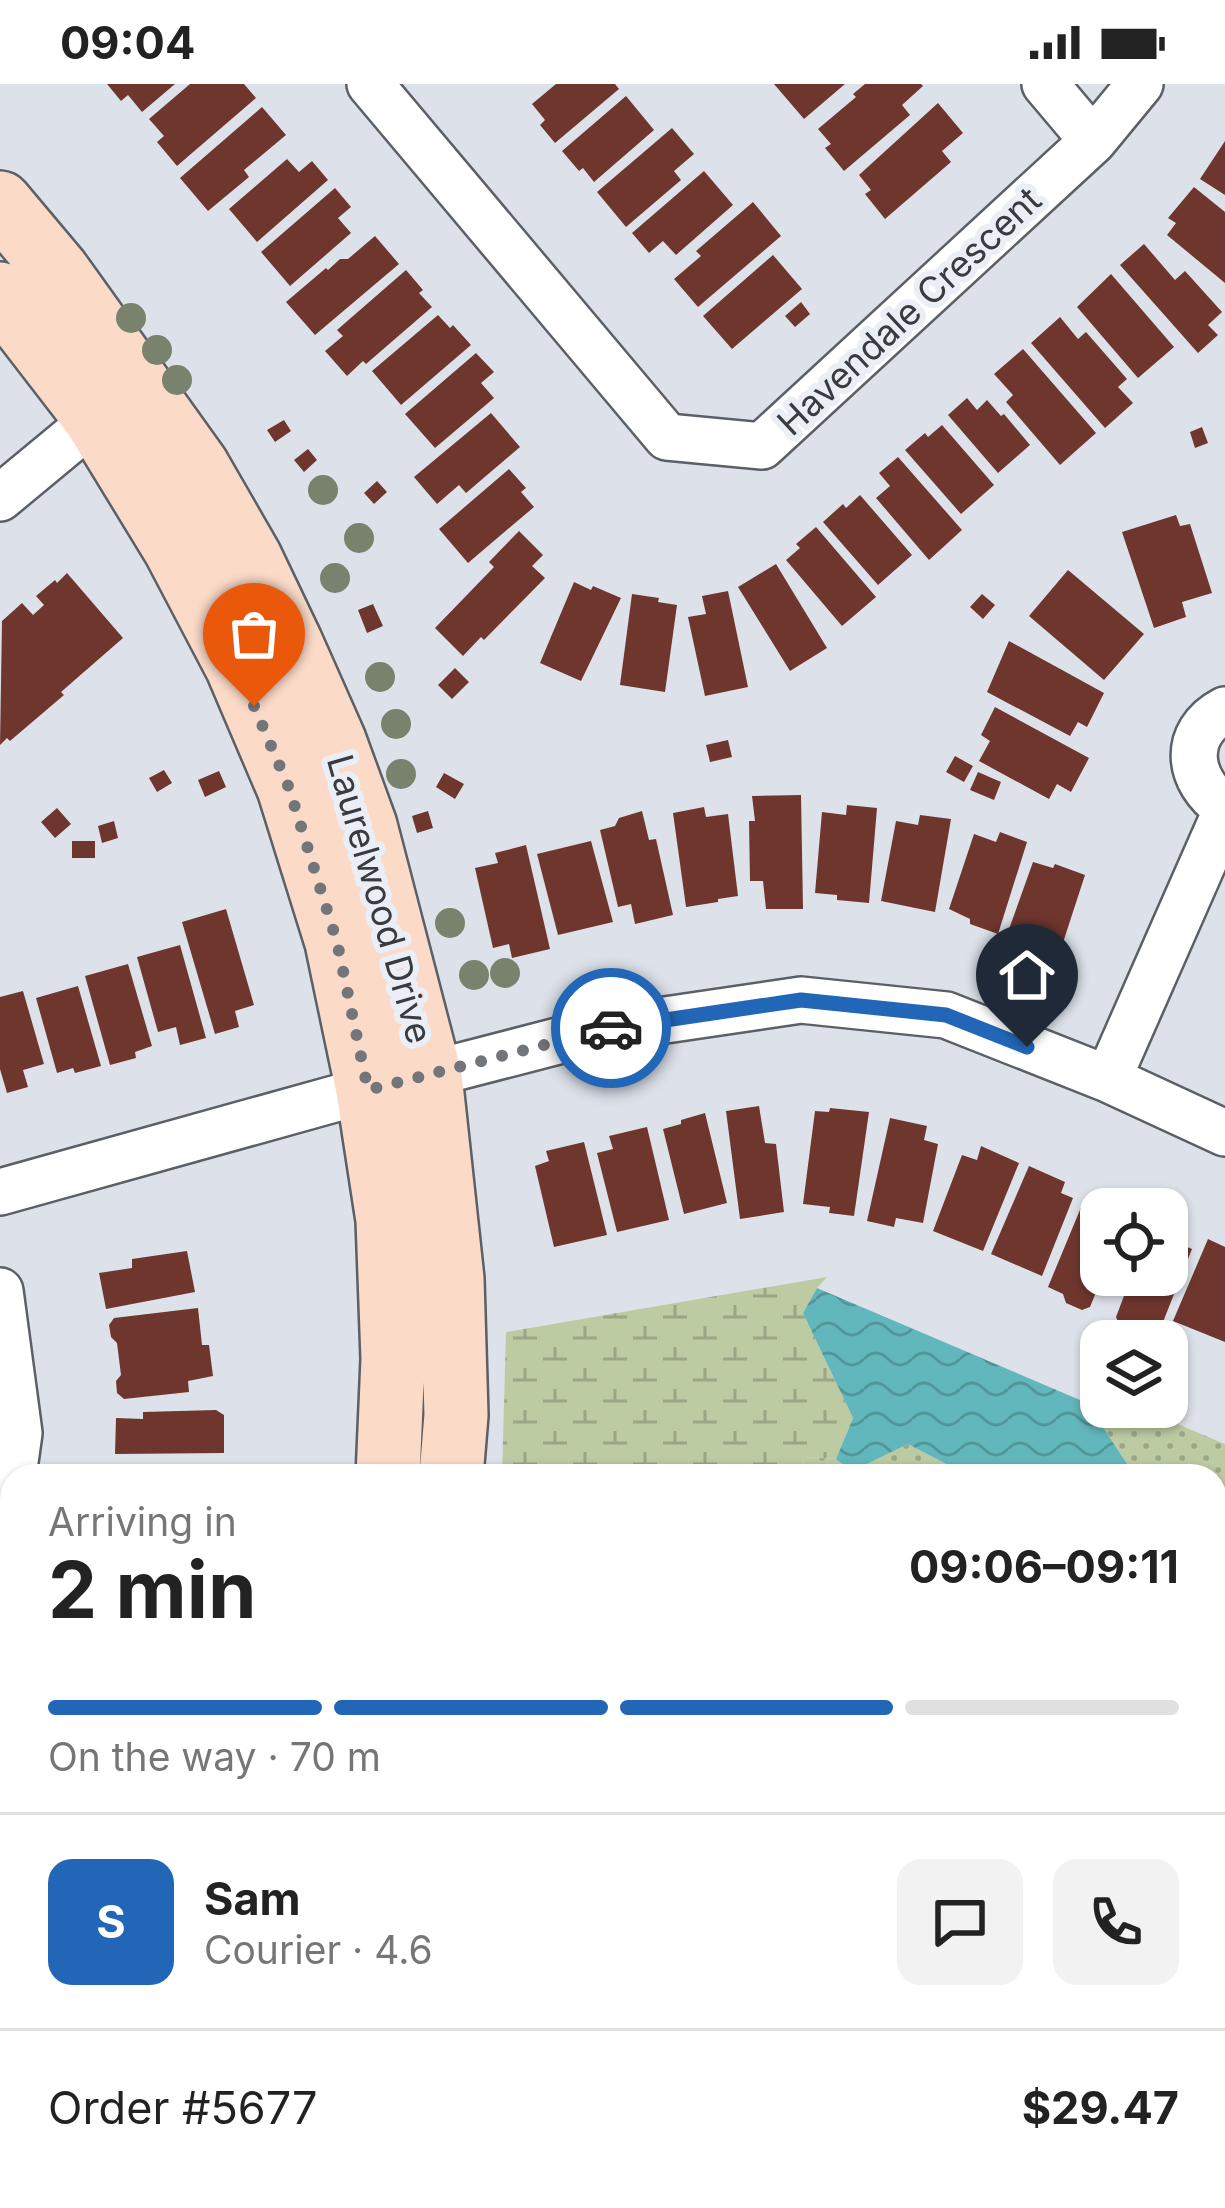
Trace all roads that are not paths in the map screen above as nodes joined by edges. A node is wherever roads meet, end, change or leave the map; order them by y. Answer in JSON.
{"nodes":[{"id":1,"x":370,"y":84,"type":"edge"},
{"id":2,"x":1045,"y":84,"type":"edge"},
{"id":3,"x":1140,"y":84,"type":"edge"},
{"id":4,"x":1094,"y":141,"type":"junction"},
{"id":5,"x":0,"y":202,"type":"edge"},
{"id":6,"x":0,"y":294,"type":"edge"},
{"id":7,"x":117,"y":401,"type":"junction"},
{"id":8,"x":0,"y":498,"type":"edge"},
{"id":9,"x":1225,"y":710,"type":"edge"},
{"id":10,"x":1225,"y":810,"type":"edge"},
{"id":11,"x":430,"y":1076,"type":"junction"},
{"id":12,"x":1108,"y":1079,"type":"junction"},
{"id":13,"x":368,"y":1090,"type":"junction"},
{"id":14,"x":1225,"y":1133,"type":"edge"},
{"id":15,"x":0,"y":1192,"type":"edge"},
{"id":16,"x":0,"y":1292,"type":"edge"},
{"id":17,"x":15,"y":1464,"type":"edge"},
{"id":18,"x":389,"y":1464,"type":"edge"},
{"id":19,"x":452,"y":1464,"type":"edge"}],
"edges":[{"from":1,"to":4,"type":"street","name":"Havendale Crescent"},
{"from":2,"to":4,"type":"street"},
{"from":3,"to":4,"type":"street","name":"Havendale Crescent"},
{"from":5,"to":7,"type":"street","name":"Laurelwood Drive"},
{"from":6,"to":7,"type":"street","name":"Laurelwood Drive"},
{"from":7,"to":8,"type":"street"},
{"from":7,"to":11,"type":"street","name":"Laurelwood Drive"},
{"from":7,"to":13,"type":"street","name":"Laurelwood Drive"},
{"from":9,"to":10,"type":"street"},
{"from":10,"to":12,"type":"street"},
{"from":11,"to":12,"type":"street"},
{"from":11,"to":13,"type":"street"},
{"from":11,"to":19,"type":"street","name":"Laurelwood Drive"},
{"from":12,"to":14,"type":"street"},
{"from":13,"to":15,"type":"street"},
{"from":13,"to":18,"type":"street","name":"Laurelwood Drive"},
{"from":16,"to":17,"type":"street"}]}
